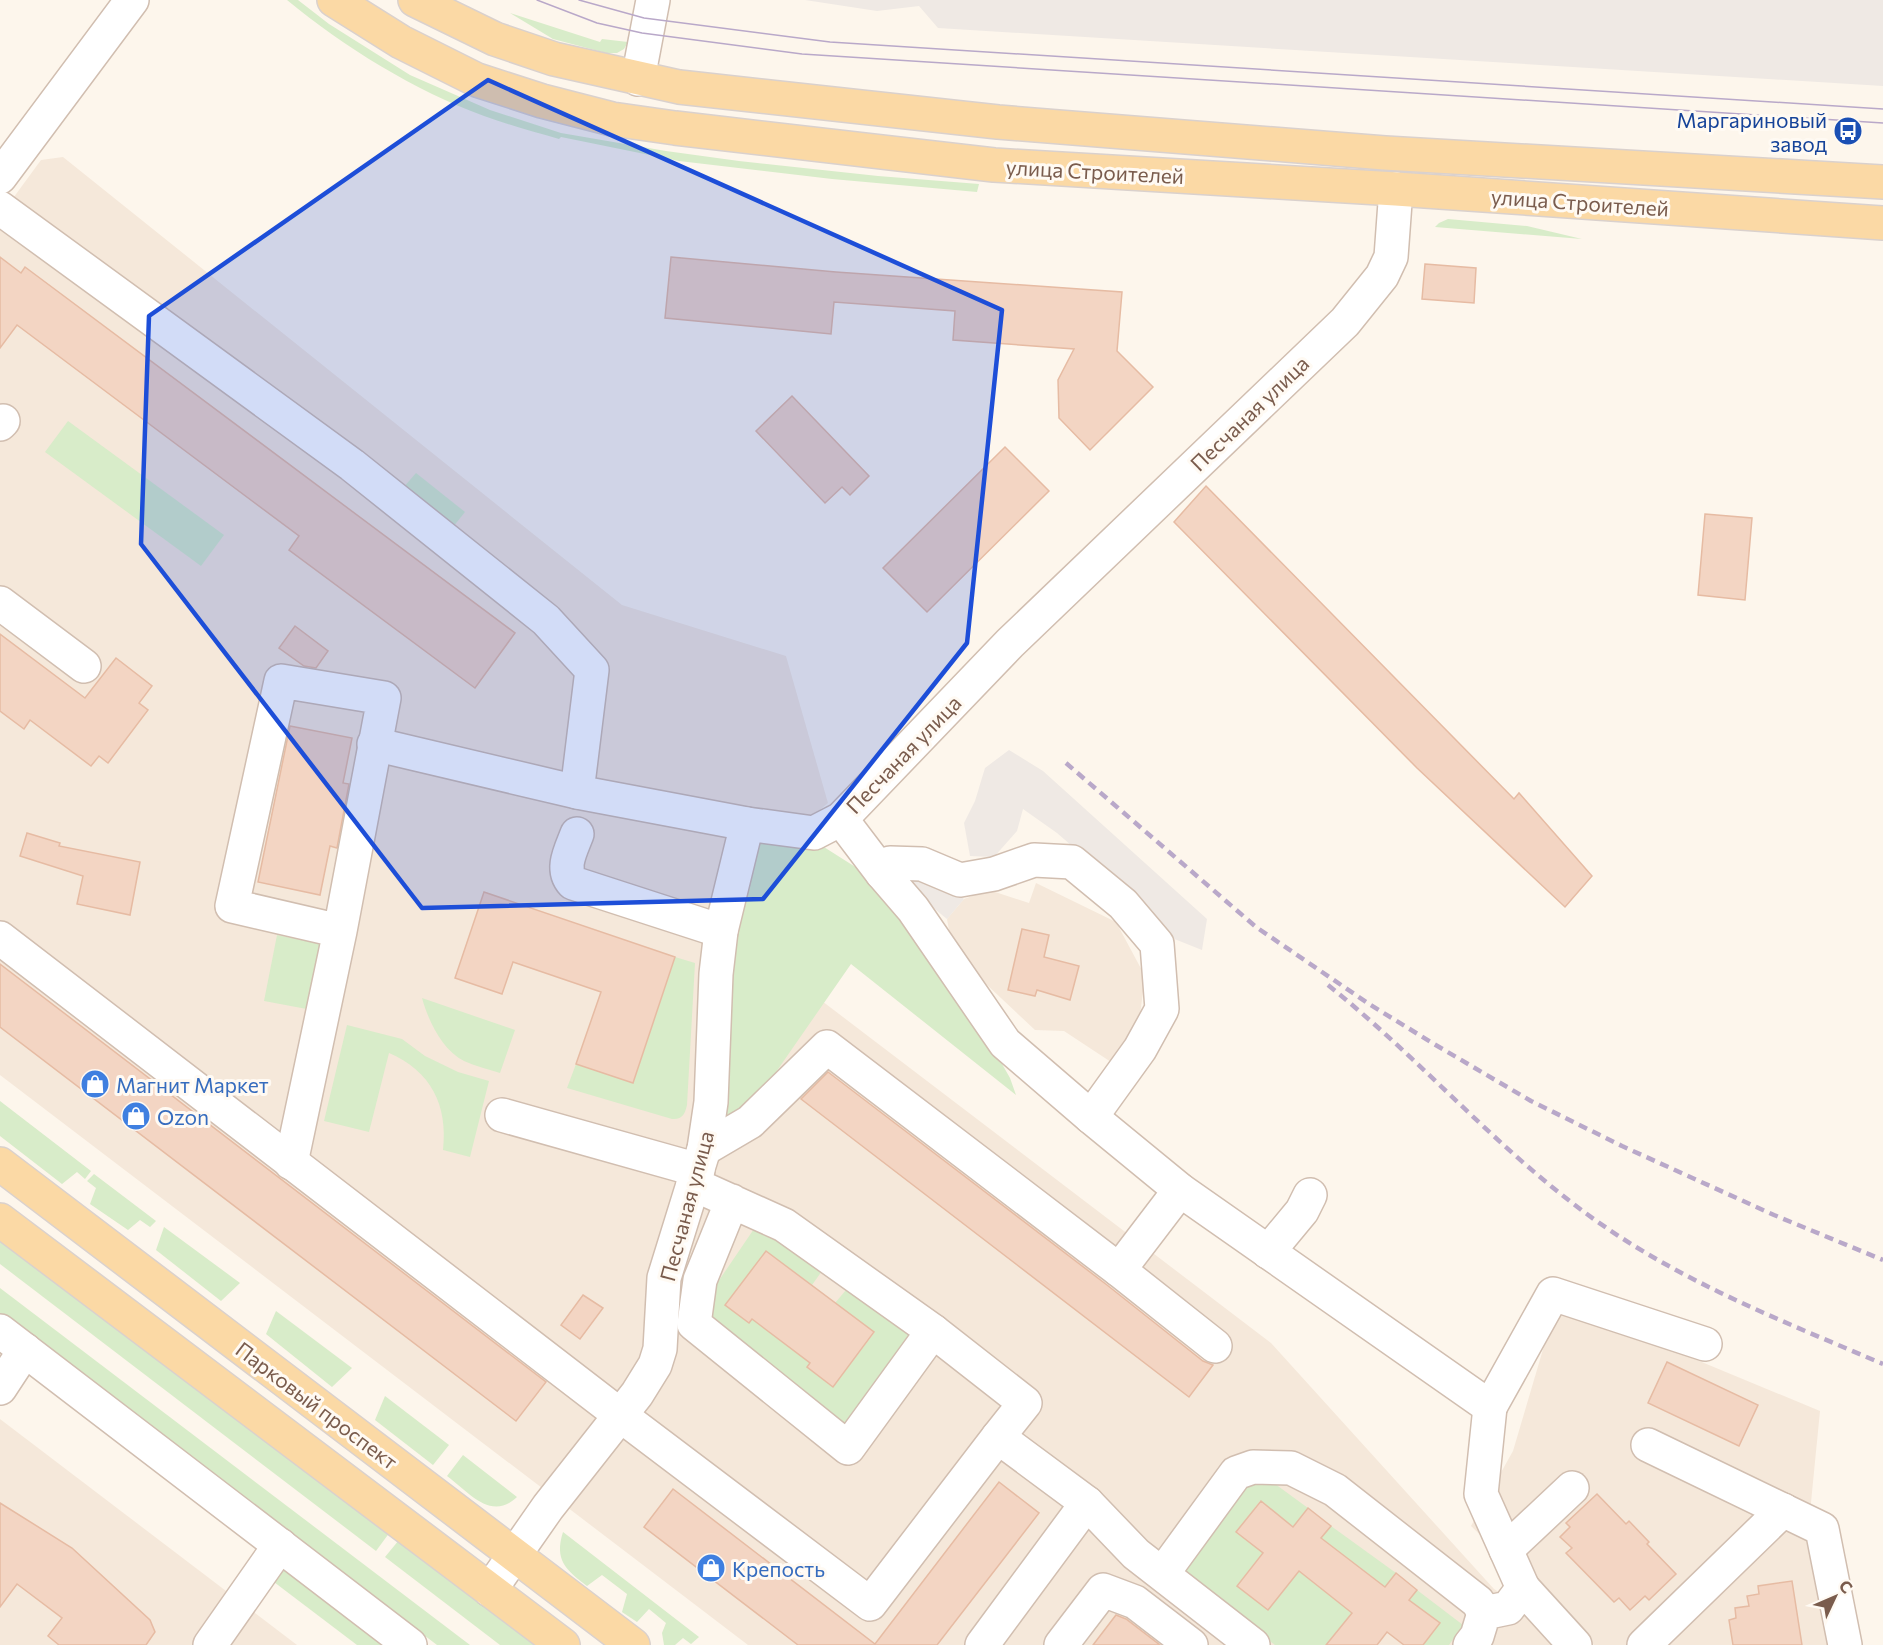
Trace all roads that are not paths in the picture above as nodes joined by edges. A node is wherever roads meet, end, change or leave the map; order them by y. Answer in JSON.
{"nodes":[{"id":1,"x":132,"y":0,"type":"edge"},
{"id":2,"x":334,"y":0,"type":"edge"},
{"id":3,"x":415,"y":0,"type":"edge"},
{"id":4,"x":653,"y":0,"type":"edge"},
{"id":5,"x":638,"y":79,"type":"junction"},
{"id":6,"x":0,"y":177,"type":"edge"},
{"id":7,"x":1883,"y":182,"type":"edge"},
{"id":8,"x":1396,"y":189,"type":"junction"},
{"id":9,"x":0,"y":208,"type":"edge"},
{"id":10,"x":1883,"y":223,"type":"edge"},
{"id":11,"x":0,"y":603,"type":"edge"},
{"id":12,"x":84,"y":666,"type":"dead end"},
{"id":13,"x":374,"y":744,"type":"junction"},
{"id":14,"x":577,"y":792,"type":"junction"},
{"id":15,"x":841,"y":819,"type":"junction"},
{"id":16,"x":747,"y":824,"type":"junction"},
{"id":17,"x":577,"y":834,"type":"dead end"},
{"id":18,"x":882,"y":873,"type":"junction"},
{"id":19,"x":340,"y":931,"type":"junction"},
{"id":20,"x":721,"y":931,"type":"junction"},
{"id":21,"x":0,"y":938,"type":"edge"},
{"id":22,"x":502,"y":1115,"type":"dead end"},
{"id":23,"x":1091,"y":1118,"type":"junction"},
{"id":24,"x":291,"y":1163,"type":"junction"},
{"id":25,"x":0,"y":1164,"type":"edge"},
{"id":26,"x":699,"y":1168,"type":"junction"},
{"id":27,"x":1180,"y":1190,"type":"junction"},
{"id":28,"x":1310,"y":1195,"type":"dead end"},
{"id":29,"x":732,"y":1201,"type":"junction"},
{"id":30,"x":0,"y":1220,"type":"edge"},
{"id":31,"x":1268,"y":1252,"type":"junction"},
{"id":32,"x":1119,"y":1270,"type":"junction"},
{"id":33,"x":0,"y":1331,"type":"edge"},
{"id":34,"x":933,"y":1331,"type":"junction"},
{"id":35,"x":1705,"y":1344,"type":"dead end"},
{"id":36,"x":1215,"y":1346,"type":"dead end"},
{"id":37,"x":25,"y":1350,"type":"junction"},
{"id":38,"x":0,"y":1388,"type":"edge"},
{"id":39,"x":1490,"y":1407,"type":"junction"},
{"id":40,"x":620,"y":1415,"type":"junction"},
{"id":41,"x":998,"y":1437,"type":"junction"},
{"id":42,"x":1648,"y":1444,"type":"dead end"},
{"id":43,"x":1572,"y":1488,"type":"dead end"},
{"id":44,"x":1087,"y":1503,"type":"junction"},
{"id":45,"x":1783,"y":1510,"type":"junction"},
{"id":46,"x":280,"y":1545,"type":"junction"},
{"id":47,"x":1506,"y":1550,"type":"junction"},
{"id":48,"x":1136,"y":1554,"type":"junction"},
{"id":49,"x":515,"y":1556,"type":"junction"},
{"id":50,"x":1163,"y":1573,"type":"junction"},
{"id":51,"x":490,"y":1590,"type":"junction"},
{"id":52,"x":1103,"y":1590,"type":"junction"},
{"id":53,"x":1505,"y":1603,"type":"junction"},
{"id":54,"x":210,"y":1645,"type":"edge"},
{"id":55,"x":410,"y":1645,"type":"edge"},
{"id":56,"x":563,"y":1645,"type":"edge"},
{"id":57,"x":633,"y":1645,"type":"edge"},
{"id":58,"x":982,"y":1645,"type":"edge"},
{"id":59,"x":1061,"y":1645,"type":"edge"},
{"id":60,"x":1191,"y":1645,"type":"edge"},
{"id":61,"x":1253,"y":1645,"type":"edge"},
{"id":62,"x":1470,"y":1645,"type":"edge"},
{"id":63,"x":1575,"y":1645,"type":"edge"},
{"id":64,"x":1644,"y":1645,"type":"edge"},
{"id":65,"x":1845,"y":1645,"type":"edge"}],
"edges":[{"from":1,"to":6,"type":"street"},
{"from":2,"to":8,"type":"main road","name":"улица Строителей"},
{"from":3,"to":5,"type":"main road","name":"улица Строителей"},
{"from":4,"to":5,"type":"street"},
{"from":5,"to":7,"type":"main road","name":"улица Строителей"},
{"from":8,"to":10,"type":"main road","name":"улица Строителей"},
{"from":8,"to":15,"type":"street","name":"Песчаная улица"},
{"from":9,"to":14,"type":"street"},
{"from":11,"to":12,"type":"street"},
{"from":13,"to":14,"type":"street"},
{"from":13,"to":19,"type":"street"},
{"from":13,"to":19,"type":"street"},
{"from":14,"to":16,"type":"street"},
{"from":15,"to":16,"type":"street","name":"Песчаная улица"},
{"from":15,"to":18,"type":"street"},
{"from":16,"to":20,"type":"street","name":"Песчаная улица"},
{"from":17,"to":20,"type":"street"},
{"from":18,"to":23,"type":"street"},
{"from":18,"to":23,"type":"street"},
{"from":19,"to":24,"type":"street"},
{"from":20,"to":26,"type":"street","name":"Песчаная улица"},
{"from":21,"to":24,"type":"street"},
{"from":22,"to":26,"type":"street"},
{"from":23,"to":27,"type":"street"},
{"from":24,"to":40,"type":"street"},
{"from":25,"to":49,"type":"main road","name":"Парковый проспект"},
{"from":26,"to":29,"type":"street"},
{"from":26,"to":32,"type":"street"},
{"from":26,"to":40,"type":"street","name":"Песчаная улица"},
{"from":27,"to":31,"type":"street"},
{"from":27,"to":32,"type":"street"},
{"from":28,"to":31,"type":"street"},
{"from":29,"to":34,"type":"street"},
{"from":29,"to":34,"type":"street"},
{"from":30,"to":51,"type":"main road","name":"Парковый проспект"},
{"from":31,"to":39,"type":"street"},
{"from":32,"to":36,"type":"street"},
{"from":33,"to":37,"type":"street"},
{"from":34,"to":41,"type":"street"},
{"from":35,"to":39,"type":"street"},
{"from":37,"to":38,"type":"street"},
{"from":37,"to":46,"type":"street"},
{"from":39,"to":47,"type":"street"},
{"from":40,"to":41,"type":"street"},
{"from":40,"to":49,"type":"street","name":"Песчаная улица"},
{"from":41,"to":44,"type":"street"},
{"from":42,"to":45,"type":"street"},
{"from":43,"to":47,"type":"street"},
{"from":44,"to":48,"type":"street"},
{"from":44,"to":58,"type":"street"},
{"from":45,"to":64,"type":"street"},
{"from":45,"to":65,"type":"street"},
{"from":46,"to":54,"type":"street"},
{"from":46,"to":55,"type":"street"},
{"from":47,"to":53,"type":"street"},
{"from":48,"to":50,"type":"street"},
{"from":48,"to":52,"type":"street"},
{"from":49,"to":51,"type":"street","name":"Песчаная улица"},
{"from":49,"to":57,"type":"main road","name":"Парковый проспект"},
{"from":50,"to":53,"type":"street"},
{"from":50,"to":61,"type":"street"},
{"from":51,"to":56,"type":"main road","name":"Парковый проспект"},
{"from":52,"to":59,"type":"street"},
{"from":52,"to":60,"type":"street"},
{"from":53,"to":62,"type":"street"},
{"from":53,"to":63,"type":"street"}]}
